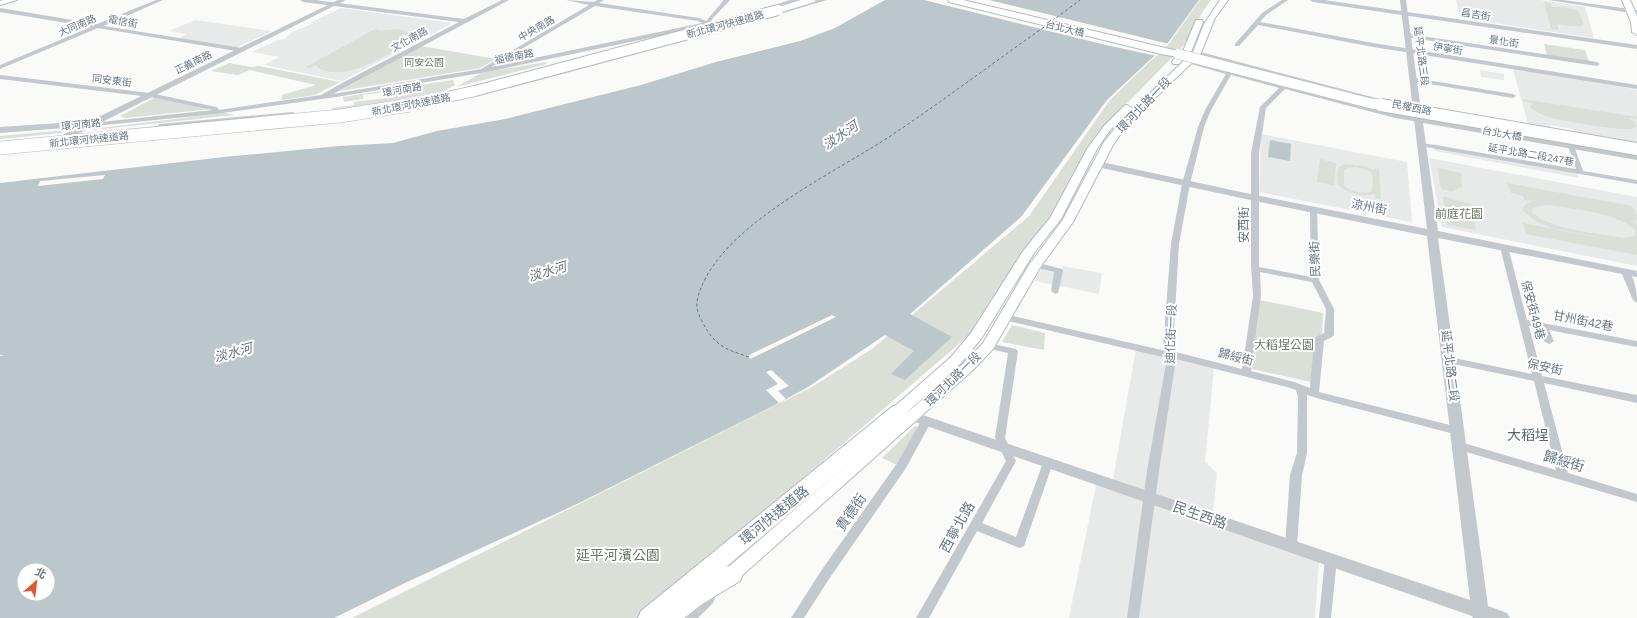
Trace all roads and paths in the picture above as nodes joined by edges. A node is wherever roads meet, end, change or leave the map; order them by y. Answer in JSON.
{"nodes":[{"id":1,"x":3,"y":0,"type":"edge"},
{"id":2,"x":13,"y":0,"type":"edge"},
{"id":3,"x":160,"y":0,"type":"edge"},
{"id":4,"x":304,"y":0,"type":"edge"},
{"id":5,"x":343,"y":0,"type":"edge"},
{"id":6,"x":506,"y":0,"type":"edge"},
{"id":7,"x":569,"y":0,"type":"edge"},
{"id":8,"x":602,"y":0,"type":"edge"},
{"id":9,"x":727,"y":0,"type":"edge"},
{"id":10,"x":798,"y":0,"type":"edge"},
{"id":11,"x":802,"y":0,"type":"edge"},
{"id":12,"x":812,"y":0,"type":"edge"},
{"id":13,"x":818,"y":0,"type":"edge"},
{"id":14,"x":824,"y":0,"type":"edge"},
{"id":15,"x":944,"y":0,"type":"edge"},
{"id":16,"x":952,"y":0,"type":"edge"},
{"id":17,"x":960,"y":0,"type":"edge"},
{"id":18,"x":968,"y":0,"type":"edge"},
{"id":19,"x":1214,"y":0,"type":"edge"},
{"id":20,"x":1224,"y":0,"type":"edge"},
{"id":21,"x":1285,"y":0,"type":"edge"},
{"id":22,"x":1313,"y":0,"type":"edge"},
{"id":23,"x":1354,"y":0,"type":"edge"},
{"id":24,"x":1404,"y":0,"type":"edge"},
{"id":25,"x":1552,"y":0,"type":"edge"},
{"id":26,"x":1626,"y":0,"type":"edge"},
{"id":27,"x":0,"y":2,"type":"edge"},
{"id":28,"x":334,"y":4,"type":"junction"},
{"id":29,"x":595,"y":4,"type":"junction"},
{"id":30,"x":1361,"y":7,"type":"junction"},
{"id":31,"x":0,"y":10,"type":"edge"},
{"id":32,"x":1634,"y":11,"type":"edge"},
{"id":33,"x":1405,"y":12,"type":"junction"},
{"id":34,"x":1011,"y":13,"type":"junction"},
{"id":35,"x":464,"y":21,"type":"junction"},
{"id":36,"x":1257,"y":23,"type":"junction"},
{"id":37,"x":98,"y":26,"type":"junction"},
{"id":38,"x":705,"y":28,"type":"junction"},
{"id":39,"x":1637,"y":32,"type":"edge"},
{"id":40,"x":1408,"y":36,"type":"junction"},
{"id":41,"x":1237,"y":45,"type":"dead end"},
{"id":42,"x":1637,"y":47,"type":"edge"},
{"id":43,"x":242,"y":50,"type":"junction"},
{"id":44,"x":1410,"y":51,"type":"junction"},
{"id":45,"x":1189,"y":55,"type":"junction"},
{"id":46,"x":1242,"y":64,"type":"junction"},
{"id":47,"x":1596,"y":64,"type":"dead end"},
{"id":48,"x":0,"y":67,"type":"edge"},
{"id":49,"x":479,"y":72,"type":"junction"},
{"id":50,"x":1230,"y":73,"type":"junction"},
{"id":51,"x":0,"y":77,"type":"edge"},
{"id":52,"x":1414,"y":80,"type":"junction"},
{"id":53,"x":1284,"y":87,"type":"junction"},
{"id":54,"x":1637,"y":87,"type":"edge"},
{"id":55,"x":150,"y":95,"type":"junction"},
{"id":56,"x":1513,"y":96,"type":"dead end"},
{"id":57,"x":323,"y":97,"type":"junction"},
{"id":58,"x":1369,"y":103,"type":"junction"},
{"id":59,"x":216,"y":112,"type":"junction"},
{"id":60,"x":1418,"y":114,"type":"junction"},
{"id":61,"x":94,"y":124,"type":"junction"},
{"id":62,"x":240,"y":125,"type":"junction"},
{"id":63,"x":0,"y":130,"type":"edge"},
{"id":64,"x":68,"y":136,"type":"junction"},
{"id":65,"x":54,"y":143,"type":"junction"},
{"id":66,"x":0,"y":144,"type":"edge"},
{"id":67,"x":1422,"y":145,"type":"junction"},
{"id":68,"x":1571,"y":146,"type":"junction"},
{"id":69,"x":0,"y":148,"type":"edge"},
{"id":70,"x":1637,"y":148,"type":"edge"},
{"id":71,"x":1637,"y":153,"type":"edge"},
{"id":72,"x":1637,"y":157,"type":"edge"},
{"id":73,"x":1096,"y":164,"type":"junction"},
{"id":74,"x":1580,"y":171,"type":"junction"},
{"id":75,"x":1637,"y":182,"type":"edge"},
{"id":76,"x":1186,"y":184,"type":"junction"},
{"id":77,"x":1255,"y":198,"type":"junction"},
{"id":78,"x":1314,"y":210,"type":"junction"},
{"id":79,"x":1433,"y":233,"type":"junction"},
{"id":80,"x":1504,"y":247,"type":"junction"},
{"id":81,"x":1035,"y":265,"type":"junction"},
{"id":82,"x":1256,"y":269,"type":"junction"},
{"id":83,"x":1625,"y":272,"type":"junction"},
{"id":84,"x":1637,"y":274,"type":"edge"},
{"id":85,"x":1315,"y":280,"type":"junction"},
{"id":86,"x":1055,"y":291,"type":"dead end"},
{"id":87,"x":1637,"y":300,"type":"edge"},
{"id":88,"x":1004,"y":317,"type":"junction"},
{"id":89,"x":1523,"y":322,"type":"junction"},
{"id":90,"x":1543,"y":326,"type":"junction"},
{"id":91,"x":1548,"y":341,"type":"dead end"},
{"id":92,"x":1637,"y":344,"type":"edge"},
{"id":93,"x":988,"y":346,"type":"junction"},
{"id":94,"x":1172,"y":354,"type":"junction"},
{"id":95,"x":1449,"y":360,"type":"junction"},
{"id":96,"x":1246,"y":373,"type":"junction"},
{"id":97,"x":1539,"y":380,"type":"junction"},
{"id":98,"x":1300,"y":388,"type":"junction"},
{"id":99,"x":1314,"y":394,"type":"junction"},
{"id":100,"x":1637,"y":399,"type":"edge"},
{"id":101,"x":912,"y":417,"type":"junction"},
{"id":102,"x":1458,"y":431,"type":"junction"},
{"id":103,"x":1460,"y":446,"type":"junction"},
{"id":104,"x":1005,"y":449,"type":"junction"},
{"id":105,"x":1048,"y":464,"type":"junction"},
{"id":106,"x":1563,"y":476,"type":"junction"},
{"id":107,"x":1150,"y":498,"type":"junction"},
{"id":108,"x":1637,"y":498,"type":"edge"},
{"id":109,"x":976,"y":526,"type":"junction"},
{"id":110,"x":1291,"y":546,"type":"junction"},
{"id":111,"x":1331,"y":559,"type":"junction"},
{"id":112,"x":732,"y":574,"type":"junction"},
{"id":113,"x":1481,"y":615,"type":"edge"},
{"id":114,"x":649,"y":618,"type":"edge"},
{"id":115,"x":667,"y":618,"type":"edge"},
{"id":116,"x":686,"y":618,"type":"edge"},
{"id":117,"x":797,"y":618,"type":"edge"},
{"id":118,"x":922,"y":618,"type":"edge"},
{"id":119,"x":1133,"y":618,"type":"edge"},
{"id":120,"x":1325,"y":618,"type":"edge"},
{"id":121,"x":1501,"y":618,"type":"edge"}],
"edges":[{"from":1,"to":27,"type":"main road"},
{"from":2,"to":27,"type":"main road"},
{"from":3,"to":37,"type":"street","name":"大同南路"},
{"from":4,"to":28,"type":"street"},
{"from":5,"to":28,"type":"street","name":"正義南路"},
{"from":6,"to":35,"type":"street","name":"文化南路"},
{"from":7,"to":29,"type":"street"},
{"from":8,"to":29,"type":"street","name":"中央南路"},
{"from":9,"to":38,"type":"street"},
{"from":10,"to":38,"type":"street","name":"環河南路"},
{"from":11,"to":66,"type":"highway","name":"新北環河快速道路"},
{"from":12,"to":38,"type":"street","name":"環河南路"},
{"from":12,"to":62,"type":"highway","name":"新北環河快速道路","bridge":true},
{"from":13,"to":38,"type":"main road","bridge":true},
{"from":14,"to":38,"type":"street","name":"環河南路"},
{"from":15,"to":34,"type":"main road"},
{"from":16,"to":34,"type":"main road","name":"台北大橋"},
{"from":17,"to":34,"type":"main road","name":"台北大橋"},
{"from":18,"to":34,"type":"main road"},
{"from":19,"to":45,"type":"main road"},
{"from":20,"to":45,"type":"main road"},
{"from":21,"to":36,"type":"street"},
{"from":22,"to":30,"type":"street","name":"昌吉街"},
{"from":23,"to":30,"type":"street"},
{"from":24,"to":33,"type":"street","name":"延平北路三段"},
{"from":25,"to":32,"type":"street"},
{"from":26,"to":32,"type":"main road"},
{"from":28,"to":35,"type":"street"},
{"from":28,"to":43,"type":"street","name":"正義南路"},
{"from":29,"to":38,"type":"street"},
{"from":29,"to":49,"type":"street","name":"中央南路"},
{"from":30,"to":33,"type":"street","name":"昌吉街"},
{"from":31,"to":37,"type":"street","name":"電信街"},
{"from":32,"to":39,"type":"main road"},
{"from":33,"to":40,"type":"street","name":"延平北路三段"},
{"from":33,"to":42,"type":"street","name":"昌吉街"},
{"from":34,"to":45,"type":"main road","name":"台北大橋"},
{"from":35,"to":57,"type":"street","name":"文化南路"},
{"from":36,"to":41,"type":"street"},
{"from":36,"to":44,"type":"street","name":"伊寧街"},
{"from":37,"to":43,"type":"street","name":"電信街"},
{"from":37,"to":48,"type":"street","name":"大同南路"},
{"from":38,"to":49,"type":"street","name":"福德南路"},
{"from":38,"to":62,"type":"highway","bridge":true},
{"from":38,"to":64,"type":"street","name":"環河南路"},
{"from":38,"to":65,"type":"street","name":"環河南路"},
{"from":40,"to":44,"type":"street","name":"延平北路三段"},
{"from":40,"to":47,"type":"street","name":"景化街"},
{"from":43,"to":55,"type":"street","name":"正義南路"},
{"from":44,"to":52,"type":"street","name":"延平北路三段"},
{"from":44,"to":54,"type":"street","name":"伊寧街"},
{"from":45,"to":46,"type":"street","name":"民權西路"},
{"from":45,"to":50,"type":"street","name":"民權西路"},
{"from":45,"to":58,"type":"main road","name":"台北大橋","bridge":true},
{"from":45,"to":73,"type":"main road","name":"環河北路一段"},
{"from":45,"to":101,"type":"main road","name":"環河北路一段"},
{"from":46,"to":50,"type":"street","name":"迪化街一段"},
{"from":46,"to":60,"type":"street","name":"民權西路"},
{"from":49,"to":57,"type":"street","name":"福德南路"},
{"from":50,"to":53,"type":"street","name":"民權西路"},
{"from":50,"to":76,"type":"street","name":"迪化街一段"},
{"from":51,"to":55,"type":"street","name":"同安東街"},
{"from":52,"to":56,"type":"street"},
{"from":52,"to":60,"type":"street","name":"延平北路三段"},
{"from":53,"to":60,"type":"street","name":"民權西路"},
{"from":53,"to":77,"type":"street","name":"安西街"},
{"from":55,"to":59,"type":"street","name":"同安東街"},
{"from":55,"to":61,"type":"street","name":"正義南路"},
{"from":57,"to":59,"type":"street","name":"福德南路"},
{"from":58,"to":70,"type":"main road","name":"台北大橋","bridge":true},
{"from":58,"to":71,"type":"main road","bridge":true},
{"from":58,"to":72,"type":"main road","name":"台北大橋","bridge":true},
{"from":59,"to":61,"type":"street","name":"福德南路"},
{"from":60,"to":67,"type":"street","name":"延平北路二段"},
{"from":60,"to":68,"type":"street","name":"民權西路"},
{"from":60,"to":70,"type":"street","name":"民權西路"},
{"from":61,"to":63,"type":"street","name":"環河南路"},
{"from":61,"to":64,"type":"street","name":"正義南路"},
{"from":62,"to":69,"type":"highway","name":"新北環河快速道路","bridge":true},
{"from":64,"to":65,"type":"street","name":"正義南路"},
{"from":64,"to":66,"type":"street","name":"環河南路"},
{"from":65,"to":69,"type":"street","name":"環河南路"},
{"from":67,"to":74,"type":"street","name":"延平北路二段247巷"},
{"from":67,"to":79,"type":"street","name":"延平北路二段"},
{"from":68,"to":72,"type":"street","name":"民權西路"},
{"from":68,"to":74,"type":"street"},
{"from":73,"to":76,"type":"street","name":"涼州街"},
{"from":73,"to":81,"type":"main road","name":"環河北路一段"},
{"from":74,"to":75,"type":"street","name":"延平北路二段247巷"},
{"from":76,"to":77,"type":"street","name":"涼州街"},
{"from":76,"to":94,"type":"street","name":"迪化街一段"},
{"from":77,"to":78,"type":"street","name":"涼州街"},
{"from":77,"to":82,"type":"street","name":"安西街"},
{"from":78,"to":79,"type":"street","name":"涼州街"},
{"from":78,"to":85,"type":"street","name":"民樂街"},
{"from":79,"to":80,"type":"street","name":"涼州街"},
{"from":79,"to":95,"type":"street","name":"延平北路二段"},
{"from":80,"to":83,"type":"street","name":"涼州街"},
{"from":80,"to":89,"type":"street","name":"保安街49巷"},
{"from":81,"to":86,"type":"street"},
{"from":81,"to":88,"type":"main road","name":"環河北路一段"},
{"from":82,"to":85,"type":"street"},
{"from":82,"to":96,"type":"street","name":"安西街"},
{"from":83,"to":84,"type":"street","name":"涼州街"},
{"from":83,"to":87,"type":"street"},
{"from":85,"to":99,"type":"street","name":"民樂街"},
{"from":88,"to":93,"type":"main road","name":"環河北路一段"},
{"from":88,"to":94,"type":"street","name":"歸綏街"},
{"from":89,"to":90,"type":"street","name":"甘州街42巷"},
{"from":89,"to":97,"type":"street","name":"保安街49巷"},
{"from":90,"to":91,"type":"street"},
{"from":90,"to":92,"type":"street","name":"甘州街42巷"},
{"from":93,"to":101,"type":"main road","name":"環河北路一段"},
{"from":93,"to":104,"type":"street"},
{"from":94,"to":96,"type":"street","name":"歸綏街"},
{"from":94,"to":107,"type":"street","name":"迪化街一段"},
{"from":95,"to":97,"type":"street","name":"保安街"},
{"from":95,"to":102,"type":"street","name":"延平北路二段"},
{"from":96,"to":98,"type":"street","name":"歸綏街"},
{"from":97,"to":100,"type":"street","name":"保安街"},
{"from":97,"to":106,"type":"street","name":"保安街49巷"},
{"from":98,"to":99,"type":"street","name":"歸綏街"},
{"from":98,"to":110,"type":"street"},
{"from":99,"to":102,"type":"street","name":"歸綏街"},
{"from":101,"to":104,"type":"street","name":"民生西路"},
{"from":101,"to":112,"type":"main road","name":"環河北路一段"},
{"from":101,"to":114,"type":"highway","name":"環河快速道路"},
{"from":101,"to":117,"type":"street","name":"貴德街"},
{"from":102,"to":103,"type":"street","name":"延平北路二段"},
{"from":103,"to":106,"type":"street","name":"歸綏街"},
{"from":103,"to":113,"type":"street","name":"延平北路二段"},
{"from":104,"to":105,"type":"street","name":"民生西路"},
{"from":104,"to":109,"type":"street","name":"西寧北路"},
{"from":105,"to":107,"type":"street","name":"民生西路"},
{"from":105,"to":109,"type":"street"},
{"from":106,"to":108,"type":"street","name":"歸綏街"},
{"from":107,"to":110,"type":"street","name":"民生西路"},
{"from":107,"to":119,"type":"street","name":"迪化街一段"},
{"from":109,"to":118,"type":"street","name":"西寧北路"},
{"from":110,"to":111,"type":"street","name":"民生西路"},
{"from":111,"to":113,"type":"street","name":"民生西路"},
{"from":111,"to":120,"type":"street"},
{"from":112,"to":115,"type":"highway"},
{"from":112,"to":116,"type":"street","name":"環河北路一段"},
{"from":113,"to":121,"type":"street","name":"民生西路"}]}
